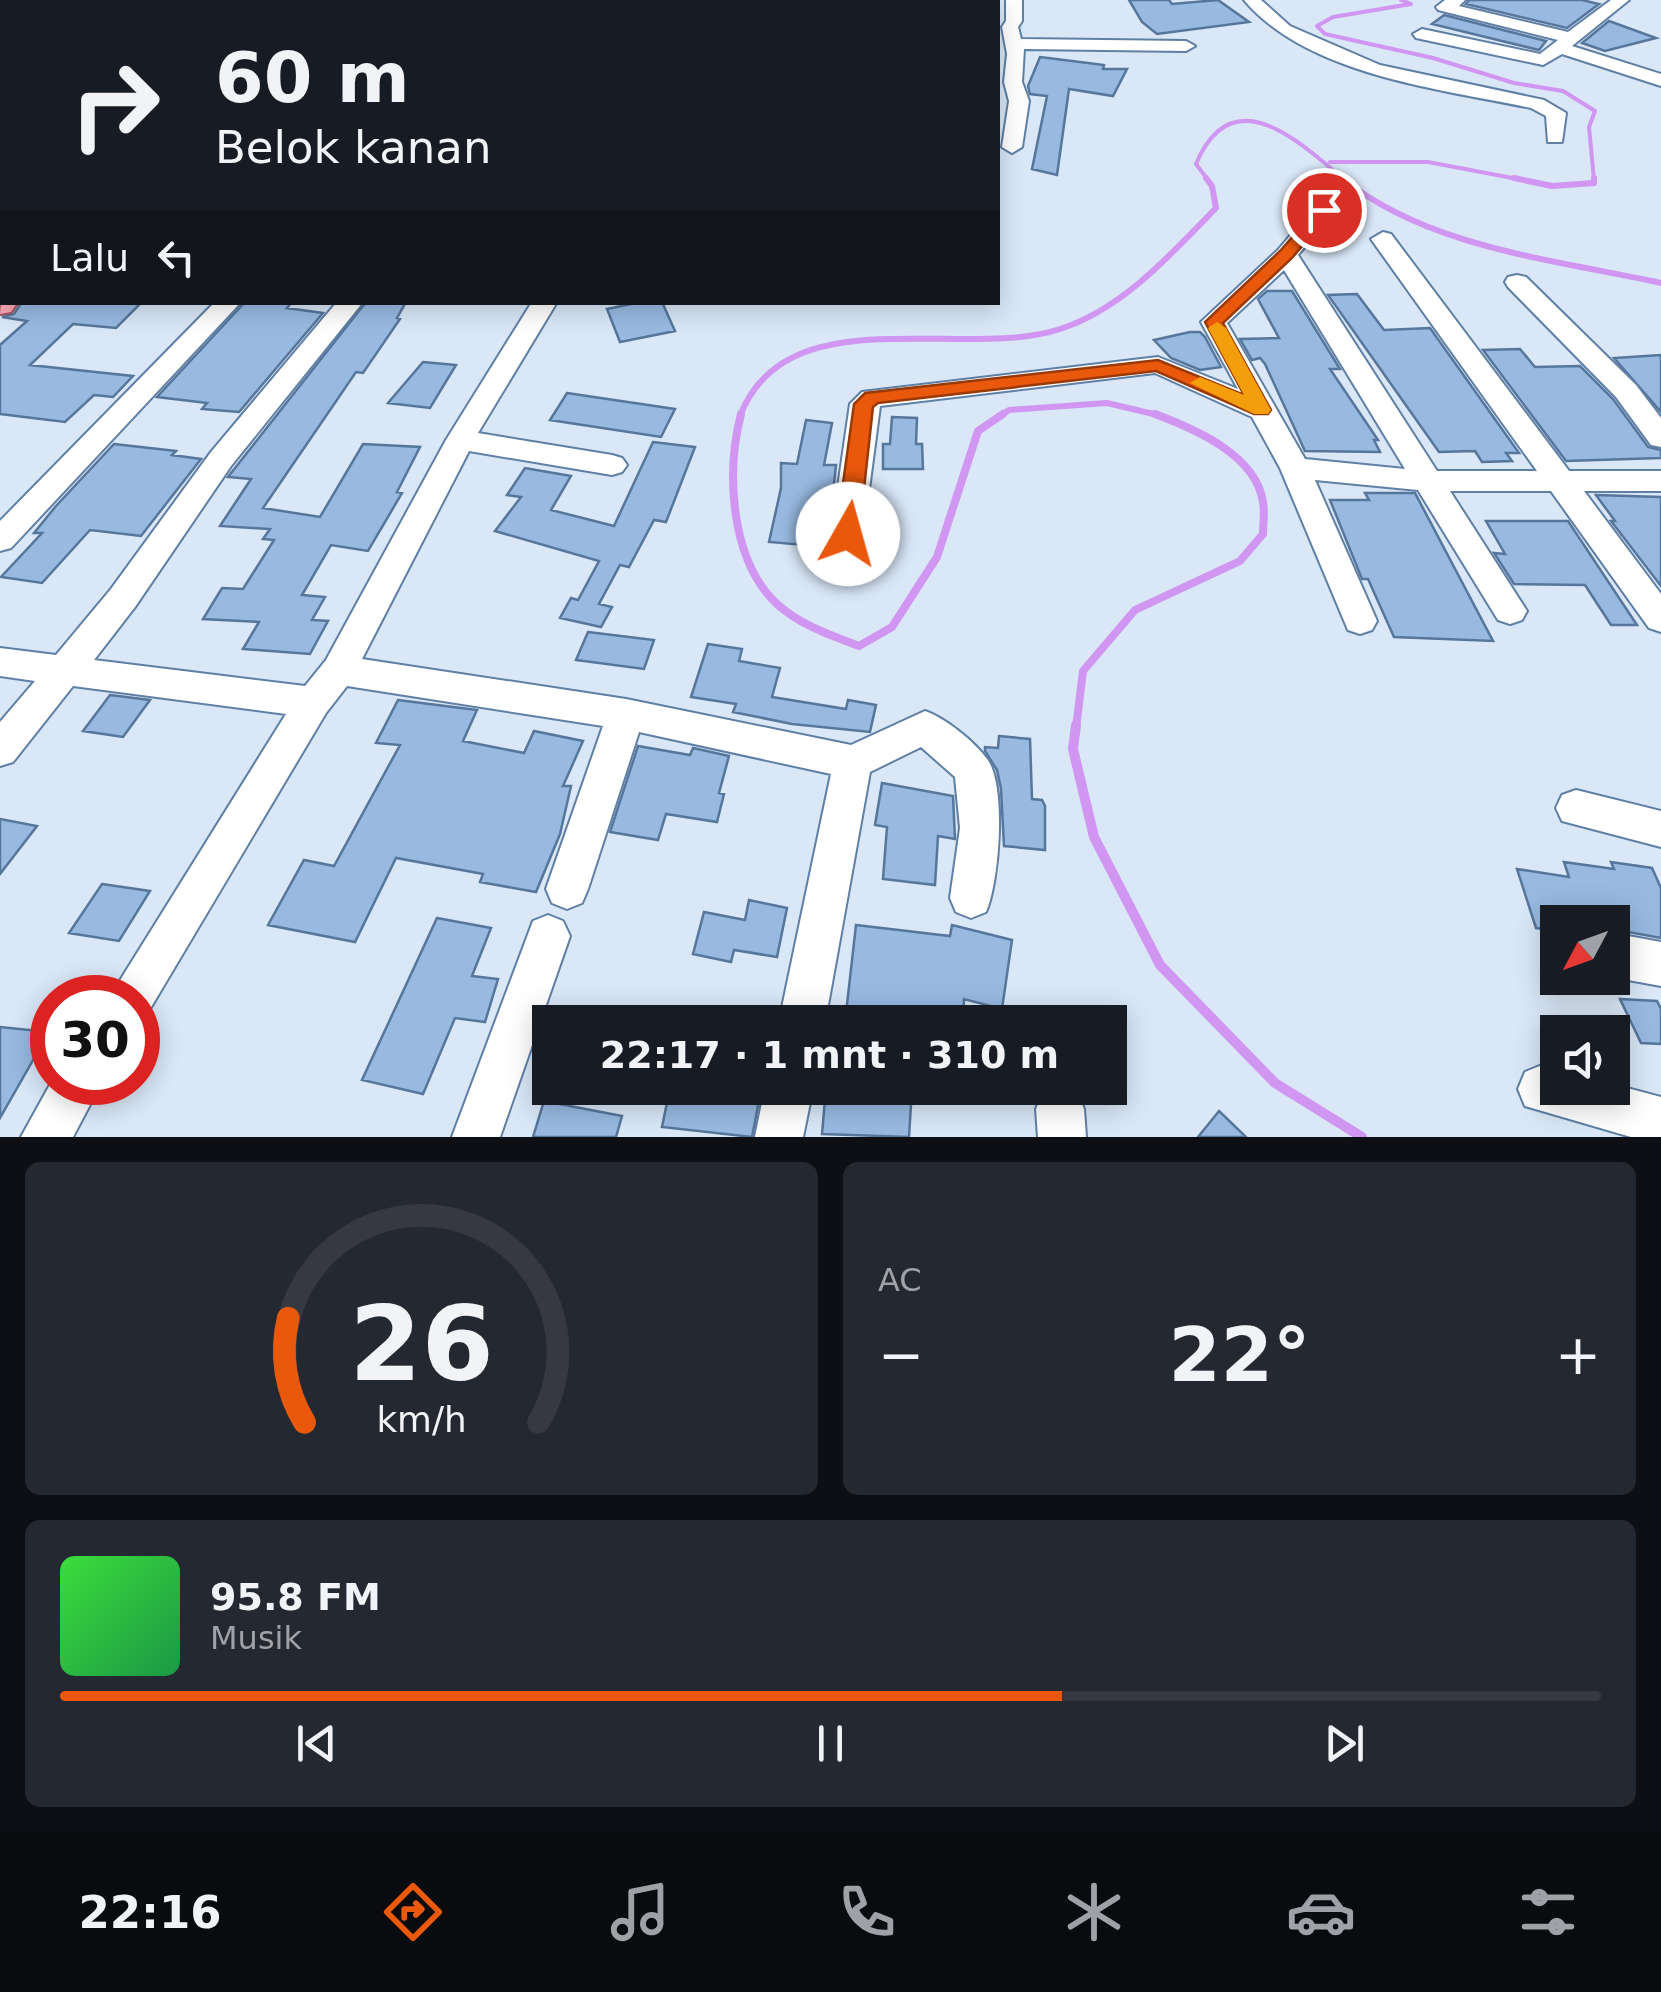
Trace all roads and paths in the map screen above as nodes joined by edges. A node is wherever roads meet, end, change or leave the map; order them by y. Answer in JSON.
{"nodes":[{"id":1,"x":1014,"y":0,"type":"edge"},
{"id":2,"x":1252,"y":0,"type":"edge"},
{"id":3,"x":1457,"y":0,"type":"edge"},
{"id":4,"x":1621,"y":0,"type":"edge"},
{"id":5,"x":1007,"y":33,"type":"edge"},
{"id":6,"x":1422,"y":34,"type":"dead end"},
{"id":7,"x":1565,"y":43,"type":"junction"},
{"id":8,"x":1186,"y":46,"type":"dead end"},
{"id":9,"x":1661,"y":80,"type":"edge"},
{"id":10,"x":1555,"y":138,"type":"dead end"},
{"id":11,"x":1012,"y":147,"type":"dead end"},
{"id":12,"x":1324,"y":210,"type":"dead end"},
{"id":13,"x":1383,"y":239,"type":"dead end"},
{"id":14,"x":1286,"y":255,"type":"junction"},
{"id":15,"x":1517,"y":282,"type":"dead end"},
{"id":16,"x":226,"y":305,"type":"edge"},
{"id":17,"x":349,"y":305,"type":"edge"},
{"id":18,"x":543,"y":305,"type":"edge"},
{"id":19,"x":1661,"y":390,"type":"edge"},
{"id":20,"x":1626,"y":391,"type":"junction"},
{"id":21,"x":1261,"y":410,"type":"junction"},
{"id":22,"x":1661,"y":438,"type":"edge"},
{"id":23,"x":460,"y":440,"type":"junction"},
{"id":24,"x":612,"y":464,"type":"dead end"},
{"id":25,"x":1294,"y":468,"type":"junction"},
{"id":26,"x":1562,"y":479,"type":"junction"},
{"id":27,"x":1428,"y":480,"type":"junction"},
{"id":28,"x":1661,"y":481,"type":"edge"},
{"id":29,"x":848,"y":534,"type":"dead end"},
{"id":30,"x":0,"y":540,"type":"edge"},
{"id":31,"x":1510,"y":610,"type":"dead end"},
{"id":32,"x":1661,"y":620,"type":"edge"},
{"id":33,"x":1360,"y":621,"type":"dead end"},
{"id":34,"x":0,"y":662,"type":"edge"},
{"id":35,"x":339,"y":670,"type":"junction"},
{"id":36,"x":62,"y":673,"type":"junction"},
{"id":37,"x":313,"y":702,"type":"junction"},
{"id":38,"x":626,"y":714,"type":"junction"},
{"id":39,"x":0,"y":750,"type":"edge"},
{"id":40,"x":854,"y":762,"type":"junction"},
{"id":41,"x":1576,"y":808,"type":"dead end"},
{"id":42,"x":1661,"y":829,"type":"edge"},
{"id":43,"x":567,"y":890,"type":"dead end"},
{"id":44,"x":971,"y":898,"type":"dead end"},
{"id":45,"x":548,"y":936,"type":"dead end"},
{"id":46,"x":1630,"y":958,"type":"edge"},
{"id":47,"x":1661,"y":964,"type":"edge"},
{"id":48,"x":145,"y":975,"type":"edge"},
{"id":49,"x":805,"y":1005,"type":"edge"},
{"id":50,"x":65,"y":1105,"type":"edge"},
{"id":51,"x":786,"y":1105,"type":"edge"},
{"id":52,"x":1602,"y":1105,"type":"edge"},
{"id":53,"x":1661,"y":1121,"type":"edge"},
{"id":54,"x":46,"y":1137,"type":"edge"},
{"id":55,"x":476,"y":1137,"type":"edge"},
{"id":56,"x":779,"y":1137,"type":"edge"}],
"edges":[{"from":1,"to":5,"type":"street"},
{"from":2,"to":10,"type":"street"},
{"from":3,"to":7,"type":"street"},
{"from":4,"to":7,"type":"street"},
{"from":5,"to":8,"type":"street"},
{"from":5,"to":11,"type":"street"},
{"from":6,"to":7,"type":"street"},
{"from":7,"to":9,"type":"street"},
{"from":12,"to":14,"type":"street"},
{"from":13,"to":26,"type":"street"},
{"from":14,"to":21,"type":"street"},
{"from":14,"to":27,"type":"street"},
{"from":15,"to":20,"type":"street"},
{"from":16,"to":30,"type":"street"},
{"from":17,"to":36,"type":"street"},
{"from":18,"to":23,"type":"street"},
{"from":19,"to":20,"type":"street"},
{"from":20,"to":22,"type":"street"},
{"from":21,"to":25,"type":"street"},
{"from":21,"to":29,"type":"street"},
{"from":23,"to":24,"type":"street"},
{"from":23,"to":35,"type":"street"},
{"from":25,"to":27,"type":"street"},
{"from":25,"to":33,"type":"street"},
{"from":26,"to":27,"type":"street"},
{"from":26,"to":28,"type":"street"},
{"from":26,"to":32,"type":"street"},
{"from":27,"to":31,"type":"street"},
{"from":34,"to":36,"type":"street"},
{"from":35,"to":37,"type":"street"},
{"from":35,"to":38,"type":"street"},
{"from":36,"to":37,"type":"street"},
{"from":36,"to":39,"type":"street"},
{"from":37,"to":48,"type":"street"},
{"from":38,"to":40,"type":"street"},
{"from":38,"to":43,"type":"street"},
{"from":40,"to":44,"type":"street"},
{"from":40,"to":49,"type":"street"},
{"from":41,"to":42,"type":"street"},
{"from":45,"to":55,"type":"street"},
{"from":46,"to":47,"type":"street"},
{"from":50,"to":54,"type":"street"},
{"from":51,"to":56,"type":"street"},
{"from":52,"to":53,"type":"street"}]}
